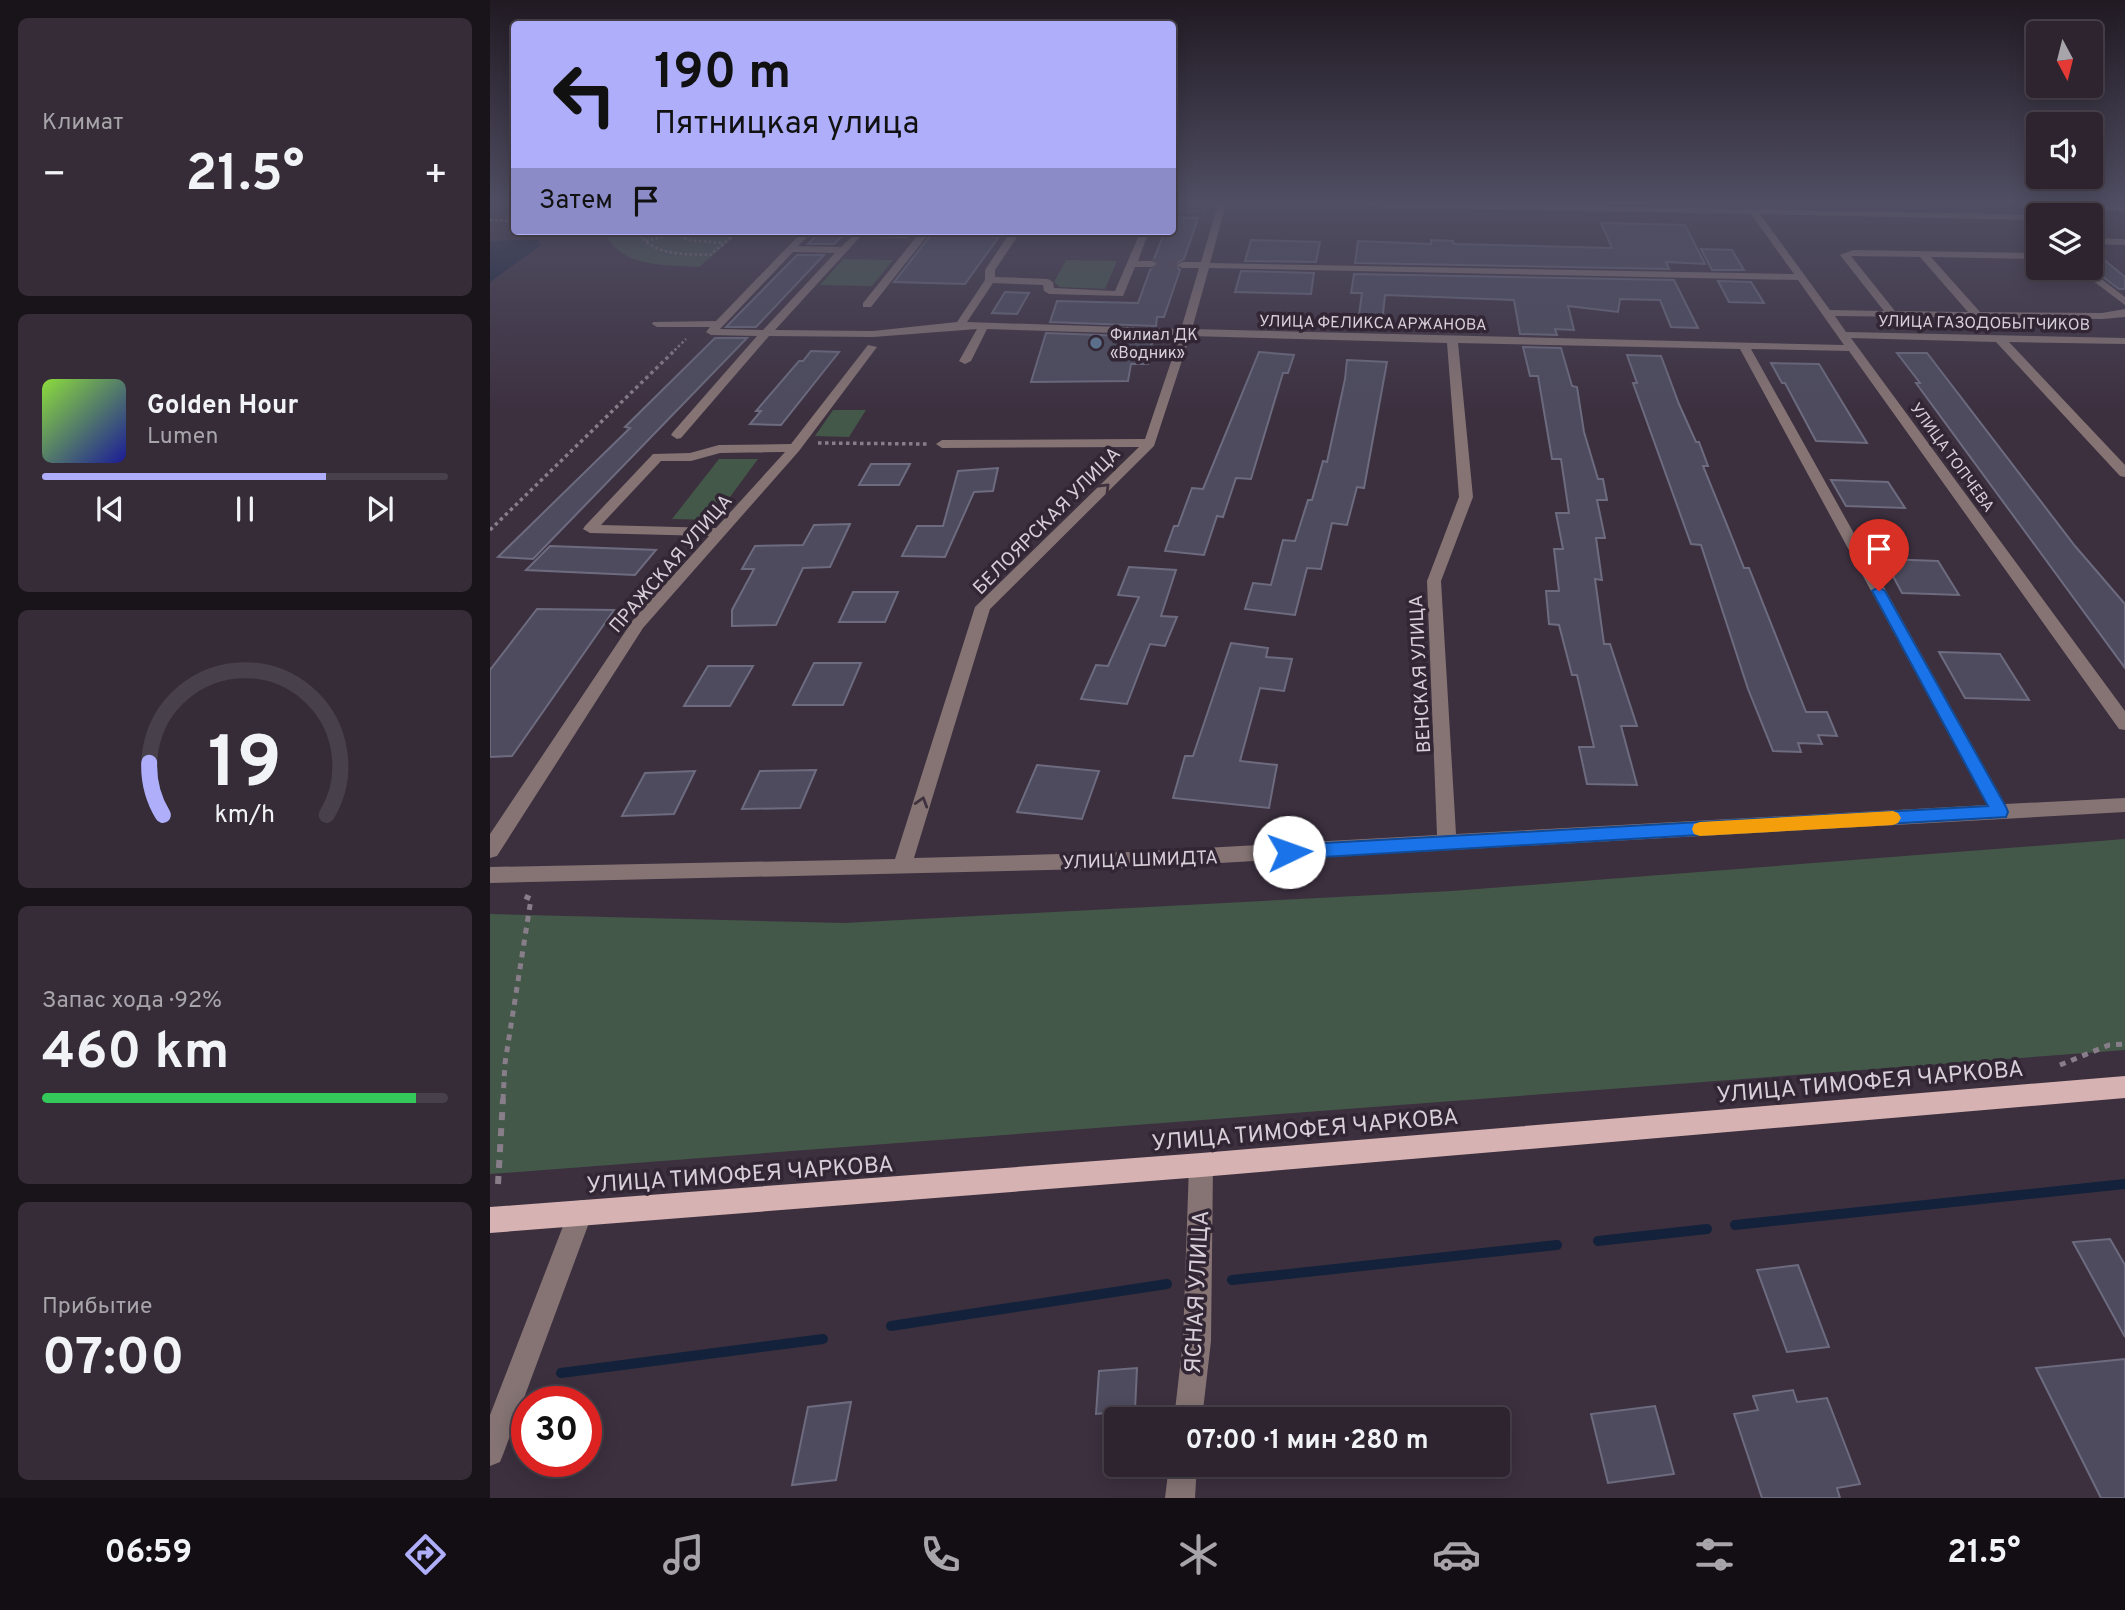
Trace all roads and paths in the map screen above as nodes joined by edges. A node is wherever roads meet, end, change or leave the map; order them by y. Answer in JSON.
{"nodes":[{"id":1,"x":767,"y":274,"type":"edge"},
{"id":2,"x":820,"y":274,"type":"edge"},
{"id":3,"x":892,"y":274,"type":"edge"},
{"id":4,"x":990,"y":274,"type":"edge"},
{"id":5,"x":1128,"y":274,"type":"edge"},
{"id":6,"x":1201,"y":274,"type":"edge"},
{"id":7,"x":1647,"y":274,"type":"edge"},
{"id":8,"x":1799,"y":274,"type":"edge"},
{"id":9,"x":1860,"y":274,"type":"edge"},
{"id":10,"x":1941,"y":274,"type":"edge"},
{"id":11,"x":1801,"y":277,"type":"junction"},
{"id":12,"x":990,"y":280,"type":"junction"},
{"id":13,"x":2097,"y":280,"type":"edge"},
{"id":14,"x":2125,"y":302,"type":"edge"},
{"id":15,"x":867,"y":305,"type":"dead end"},
{"id":16,"x":2125,"y":312,"type":"edge"},
{"id":17,"x":1827,"y":313,"type":"junction"},
{"id":18,"x":1892,"y":314,"type":"junction"},
{"id":19,"x":1977,"y":315,"type":"junction"},
{"id":20,"x":657,"y":324,"type":"dead end"},
{"id":21,"x":702,"y":324,"type":"junction"},
{"id":22,"x":718,"y":324,"type":"junction"},
{"id":23,"x":960,"y":325,"type":"junction"},
{"id":24,"x":984,"y":325,"type":"junction"},
{"id":25,"x":1186,"y":332,"type":"junction"},
{"id":26,"x":766,"y":333,"type":"junction"},
{"id":27,"x":1843,"y":335,"type":"junction"},
{"id":28,"x":1999,"y":338,"type":"junction"},
{"id":29,"x":1452,"y":340,"type":"junction"},
{"id":30,"x":2125,"y":341,"type":"edge"},
{"id":31,"x":1744,"y":346,"type":"junction"},
{"id":32,"x":872,"y":347,"type":"dead end"},
{"id":33,"x":1853,"y":348,"type":"junction"},
{"id":34,"x":965,"y":361,"type":"dead end"},
{"id":35,"x":677,"y":435,"type":"dead end"},
{"id":36,"x":1150,"y":443,"type":"junction"},
{"id":37,"x":942,"y":444,"type":"joint"},
{"id":38,"x":797,"y":445,"type":"junction"},
{"id":39,"x":2125,"y":472,"type":"edge"},
{"id":40,"x":490,"y":530,"type":"edge"},
{"id":41,"x":722,"y":532,"type":"junction"},
{"id":42,"x":2125,"y":724,"type":"edge"},
{"id":43,"x":2125,"y":805,"type":"edge"},
{"id":44,"x":2000,"y":812,"type":"junction"},
{"id":45,"x":1447,"y":844,"type":"junction"},
{"id":46,"x":490,"y":850,"type":"edge"},
{"id":47,"x":902,"y":867,"type":"junction"},
{"id":48,"x":490,"y":875,"type":"edge"},
{"id":49,"x":510,"y":890,"type":"dead end"},
{"id":50,"x":2125,"y":1044,"type":"edge"},
{"id":51,"x":2060,"y":1065,"type":"dead end"},
{"id":52,"x":2125,"y":1087,"type":"edge"},
{"id":53,"x":1201,"y":1165,"type":"junction"},
{"id":54,"x":498,"y":1184,"type":"dead end"},
{"id":55,"x":581,"y":1212,"type":"junction"},
{"id":56,"x":490,"y":1220,"type":"edge"},
{"id":57,"x":1189,"y":1407,"type":"edge"},
{"id":58,"x":490,"y":1452,"type":"edge"},
{"id":59,"x":1182,"y":1477,"type":"edge"},
{"id":60,"x":1180,"y":1498,"type":"edge"}],
"edges":[{"from":1,"to":22,"type":"street"},
{"from":2,"to":26,"type":"street"},
{"from":3,"to":15,"type":"street"},
{"from":4,"to":12,"type":"street"},
{"from":5,"to":12,"type":"street"},
{"from":6,"to":25,"type":"street","name":"БЕЛОЯРСКАЯ УЛИЦА"},
{"from":7,"to":11,"type":"street"},
{"from":8,"to":11,"type":"street","name":"УЛИЦА ТОПЧЕВА"},
{"from":9,"to":18,"type":"street"},
{"from":10,"to":19,"type":"street"},
{"from":11,"to":17,"type":"street","name":"УЛИЦА ТОПЧЕВА"},
{"from":12,"to":23,"type":"street"},
{"from":13,"to":14,"type":"street"},
{"from":16,"to":19,"type":"street"},
{"from":17,"to":18,"type":"street"},
{"from":17,"to":27,"type":"street","name":"УЛИЦА ТОПЧЕВА"},
{"from":18,"to":19,"type":"street"},
{"from":20,"to":21,"type":"street"},
{"from":21,"to":22,"type":"street"},
{"from":21,"to":40,"type":"path"},
{"from":22,"to":26,"type":"street","name":"УЛИЦА ФЕЛИКСА АРЖАНОВА"},
{"from":23,"to":24,"type":"street","name":"УЛИЦА ФЕЛИКСА АРЖАНОВА"},
{"from":23,"to":26,"type":"street","name":"УЛИЦА ФЕЛИКСА АРЖАНОВА"},
{"from":24,"to":25,"type":"street","name":"УЛИЦА ФЕЛИКСА АРЖАНОВА"},
{"from":24,"to":34,"type":"street"},
{"from":25,"to":29,"type":"street","name":"УЛИЦА ФЕЛИКСА АРЖАНОВА"},
{"from":25,"to":36,"type":"street","name":"БЕЛОЯРСКАЯ УЛИЦА"},
{"from":26,"to":35,"type":"street"},
{"from":27,"to":28,"type":"street","name":"УЛИЦА ГАЗОДОБЫТЧИКОВ"},
{"from":27,"to":33,"type":"street","name":"УЛИЦА ТОПЧЕВА"},
{"from":28,"to":30,"type":"street","name":"УЛИЦА ГАЗОДОБЫТЧИКОВ"},
{"from":28,"to":39,"type":"street"},
{"from":29,"to":31,"type":"street","name":"УЛИЦА ФЕЛИКСА АРЖАНОВА"},
{"from":29,"to":45,"type":"street","name":"ВЕНСКАЯ УЛИЦА"},
{"from":31,"to":33,"type":"street","name":"УЛИЦА ФЕЛИКСА АРЖАНОВА"},
{"from":31,"to":44,"type":"street"},
{"from":32,"to":38,"type":"street","name":"ПРАЖСКАЯ УЛИЦА"},
{"from":33,"to":42,"type":"street","name":"УЛИЦА ТОПЧЕВА"},
{"from":36,"to":37,"type":"street"},
{"from":47,"to":36,"type":"street","name":"БЕЛОЯРСКАЯ УЛИЦА","one_way":true},
{"from":37,"to":38,"type":"path"},
{"from":38,"to":41,"type":"street","name":"ПРАЖСКАЯ УЛИЦА"},
{"from":38,"to":41,"type":"street"},
{"from":41,"to":46,"type":"street","name":"ПРАЖСКАЯ УЛИЦА"},
{"from":43,"to":44,"type":"street","name":"УЛИЦА ШМИДТА"},
{"from":44,"to":45,"type":"street","name":"УЛИЦА ШМИДТА"},
{"from":45,"to":47,"type":"street","name":"УЛИЦА ШМИДТА"},
{"from":47,"to":48,"type":"street","name":"УЛИЦА ШМИДТА"},
{"from":49,"to":54,"type":"path"},
{"from":50,"to":51,"type":"path"},
{"from":52,"to":53,"type":"main road","name":"УЛИЦА ТИМОФЕЯ ЧАРКОВА"},
{"from":53,"to":55,"type":"main road","name":"УЛИЦА ТИМОФЕЯ ЧАРКОВА"},
{"from":53,"to":57,"type":"street","name":"ЯСНАЯ УЛИЦА"},
{"from":55,"to":56,"type":"main road","name":"УЛИЦА ТИМОФЕЯ ЧАРКОВА"},
{"from":55,"to":58,"type":"street"},
{"from":59,"to":60,"type":"street"}]}
